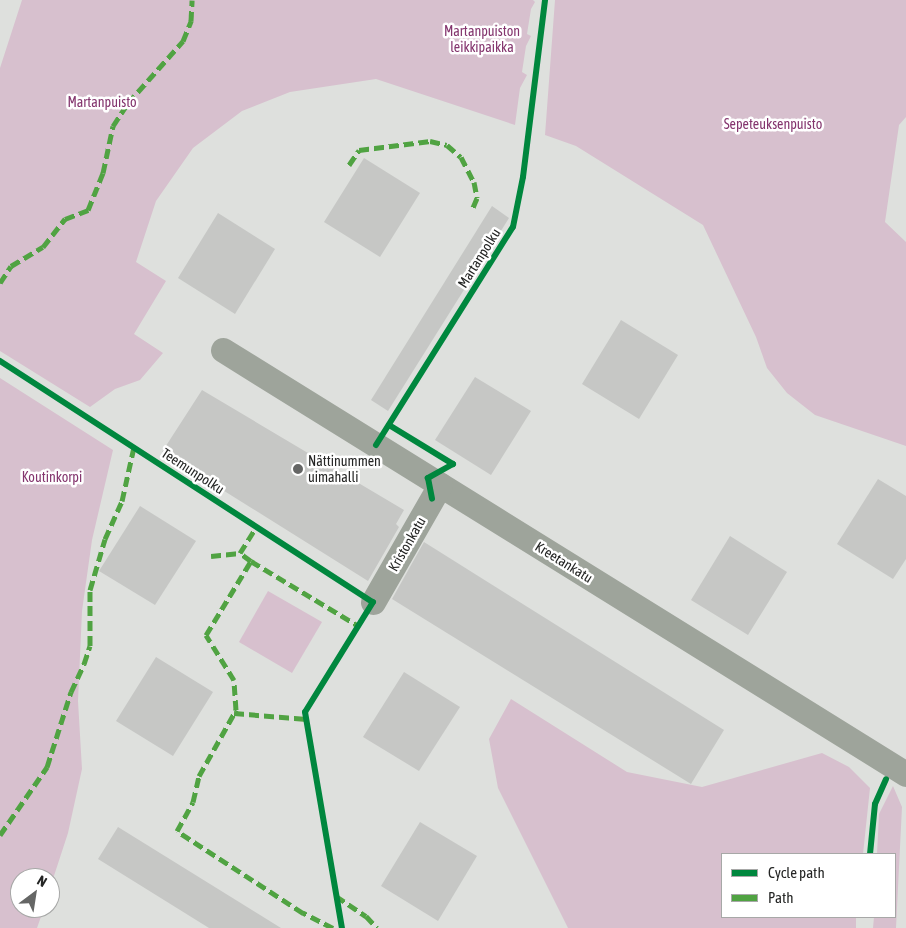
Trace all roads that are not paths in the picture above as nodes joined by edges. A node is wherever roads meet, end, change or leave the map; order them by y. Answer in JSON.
{"nodes":[{"id":1,"x":223,"y":350,"type":"dead end"},
{"id":2,"x":440,"y":485,"type":"junction"},
{"id":3,"x":373,"y":602,"type":"dead end"},
{"id":4,"x":906,"y":774,"type":"edge"}],
"edges":[{"from":1,"to":2,"type":"street","name":"Kreetankatu"},
{"from":2,"to":3,"type":"street","name":"Kristonkatu"},
{"from":2,"to":4,"type":"street","name":"Kreetankatu"}]}
